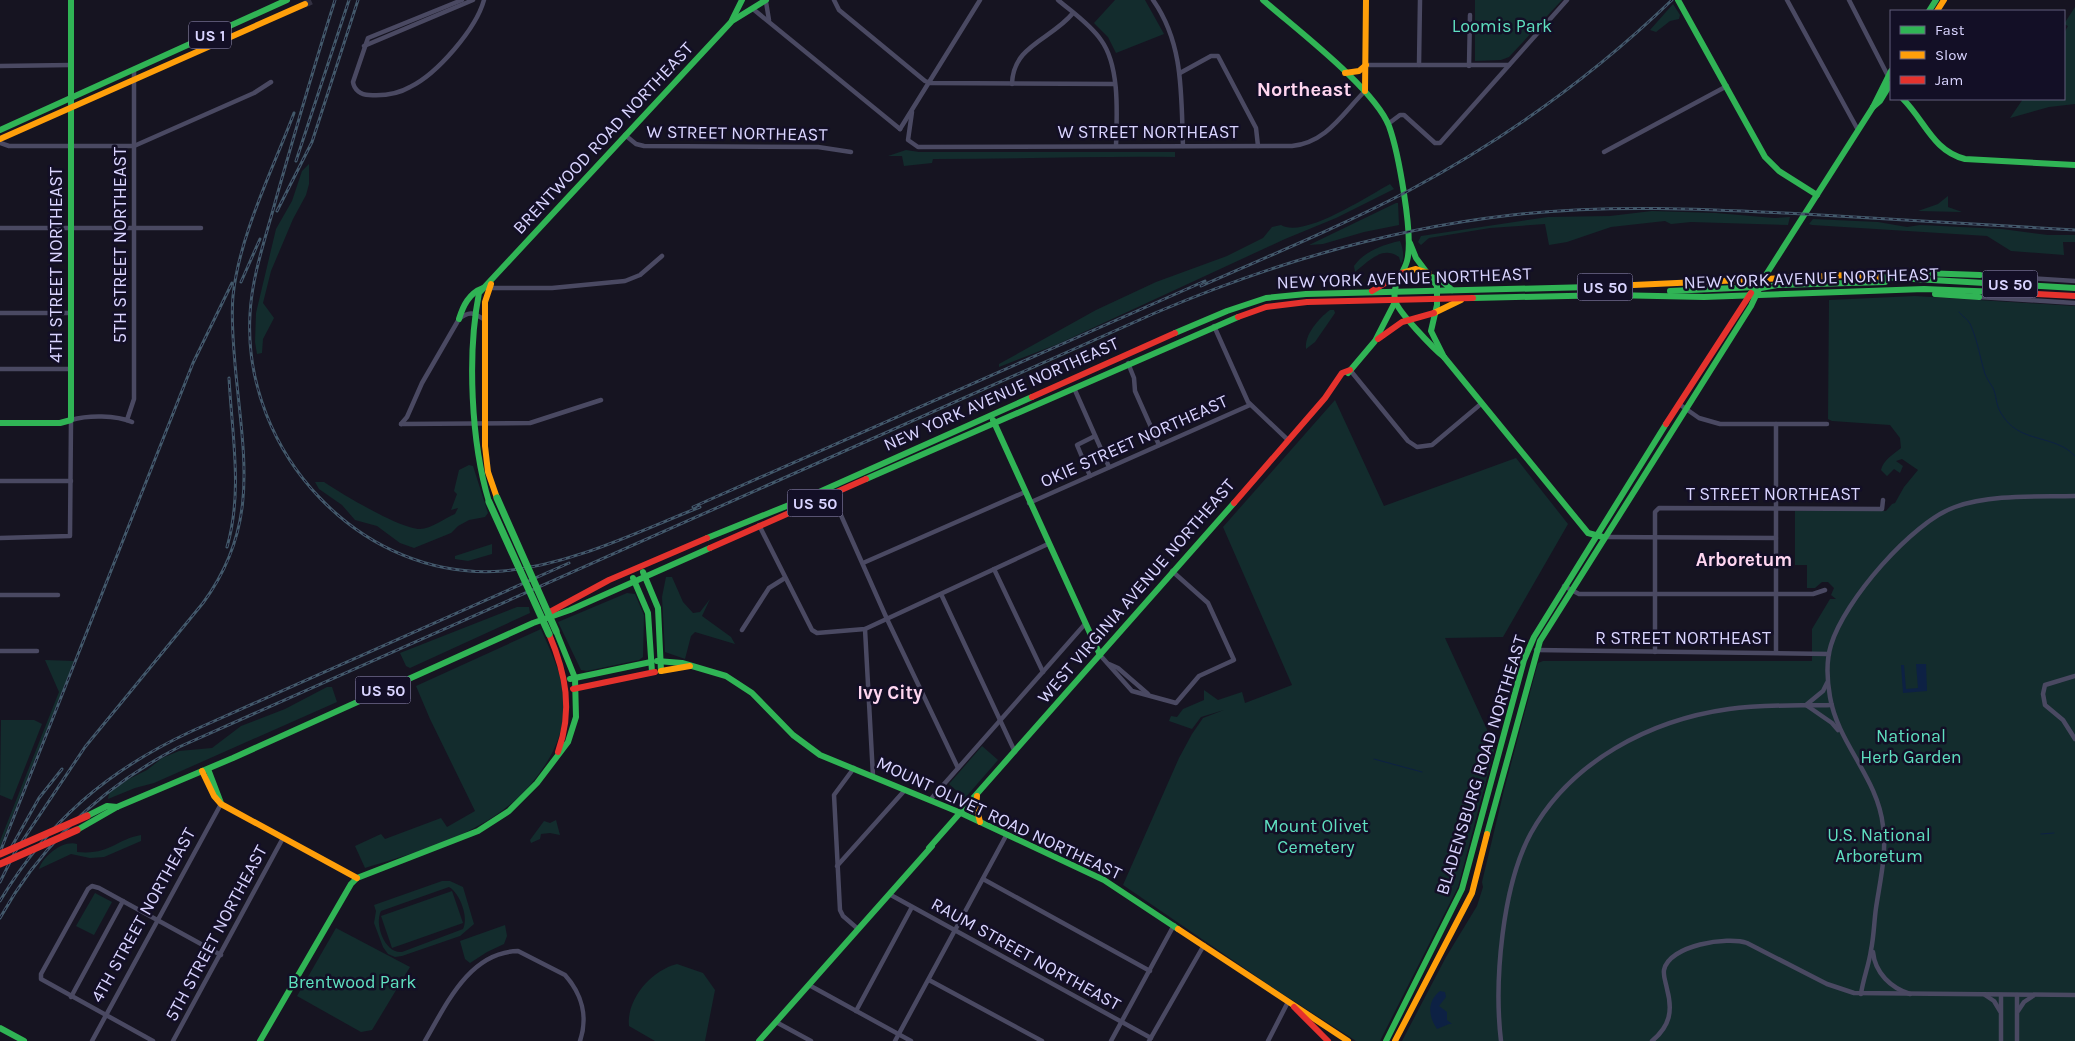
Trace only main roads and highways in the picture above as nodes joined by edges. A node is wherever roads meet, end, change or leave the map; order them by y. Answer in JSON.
{"nodes":[{"id":1,"x":71,"y":0,"type":"edge"},
{"id":2,"x":287,"y":0,"type":"edge"},
{"id":3,"x":742,"y":0,"type":"edge"},
{"id":4,"x":1263,"y":0,"type":"edge"},
{"id":5,"x":1366,"y":0,"type":"edge"},
{"id":6,"x":766,"y":1,"type":"edge"},
{"id":7,"x":1679,"y":2,"type":"edge"},
{"id":8,"x":305,"y":4,"type":"dead end"},
{"id":9,"x":752,"y":9,"type":"junction"},
{"id":10,"x":732,"y":21,"type":"junction"},
{"id":11,"x":1366,"y":66,"type":"junction"},
{"id":12,"x":1345,"y":73,"type":"junction"},
{"id":13,"x":1890,"y":81,"type":"edge"},
{"id":14,"x":1365,"y":91,"type":"junction"},
{"id":15,"x":71,"y":99,"type":"junction"},
{"id":16,"x":1904,"y":100,"type":"edge"},
{"id":17,"x":71,"y":107,"type":"junction"},
{"id":18,"x":0,"y":130,"type":"edge"},
{"id":19,"x":0,"y":139,"type":"edge"},
{"id":20,"x":2075,"y":165,"type":"edge"},
{"id":21,"x":1817,"y":195,"type":"junction"},
{"id":22,"x":1409,"y":240,"type":"junction"},
{"id":23,"x":1402,"y":273,"type":"junction"},
{"id":24,"x":1431,"y":275,"type":"junction"},
{"id":25,"x":1980,"y":275,"type":"road end"},
{"id":26,"x":1866,"y":276,"type":"junction"},
{"id":27,"x":1763,"y":279,"type":"junction"},
{"id":28,"x":1722,"y":280,"type":"junction"},
{"id":29,"x":1945,"y":280,"type":"junction"},
{"id":30,"x":1830,"y":283,"type":"junction"},
{"id":31,"x":1639,"y":285,"type":"junction"},
{"id":32,"x":486,"y":288,"type":"junction"},
{"id":33,"x":1531,"y":288,"type":"junction"},
{"id":34,"x":2075,"y":288,"type":"edge"},
{"id":35,"x":1722,"y":289,"type":"junction"},
{"id":36,"x":1452,"y":290,"type":"junction"},
{"id":37,"x":1900,"y":290,"type":"junction"},
{"id":38,"x":1438,"y":291,"type":"junction"},
{"id":39,"x":1581,"y":291,"type":"junction"},
{"id":40,"x":1368,"y":292,"type":"junction"},
{"id":41,"x":1394,"y":292,"type":"junction"},
{"id":42,"x":1755,"y":292,"type":"junction"},
{"id":43,"x":1824,"y":292,"type":"junction"},
{"id":44,"x":1639,"y":295,"type":"junction"},
{"id":45,"x":1648,"y":295,"type":"junction"},
{"id":46,"x":2075,"y":296,"type":"edge"},
{"id":47,"x":1532,"y":297,"type":"junction"},
{"id":48,"x":1979,"y":297,"type":"road end"},
{"id":49,"x":1465,"y":298,"type":"junction"},
{"id":50,"x":1437,"y":299,"type":"junction"},
{"id":51,"x":1394,"y":301,"type":"junction"},
{"id":52,"x":1434,"y":313,"type":"junction"},
{"id":53,"x":459,"y":319,"type":"road end"},
{"id":54,"x":1408,"y":320,"type":"junction"},
{"id":55,"x":1375,"y":342,"type":"junction"},
{"id":56,"x":1444,"y":357,"type":"junction"},
{"id":57,"x":991,"y":416,"type":"junction"},
{"id":58,"x":0,"y":423,"type":"edge"},
{"id":59,"x":994,"y":423,"type":"junction"},
{"id":60,"x":1652,"y":453,"type":"junction"},
{"id":61,"x":1595,"y":536,"type":"junction"},
{"id":62,"x":1603,"y":537,"type":"junction"},
{"id":63,"x":641,"y":566,"type":"junction"},
{"id":64,"x":630,"y":571,"type":"junction"},
{"id":65,"x":645,"y":576,"type":"junction"},
{"id":66,"x":635,"y":581,"type":"junction"},
{"id":67,"x":1567,"y":588,"type":"junction"},
{"id":68,"x":533,"y":623,"type":"junction"},
{"id":69,"x":553,"y":633,"type":"junction"},
{"id":70,"x":1100,"y":655,"type":"junction"},
{"id":71,"x":660,"y":661,"type":"junction"},
{"id":72,"x":651,"y":662,"type":"junction"},
{"id":73,"x":692,"y":666,"type":"junction"},
{"id":74,"x":660,"y":671,"type":"junction"},
{"id":75,"x":652,"y":672,"type":"junction"},
{"id":76,"x":575,"y":678,"type":"junction"},
{"id":77,"x":566,"y":680,"type":"junction"},
{"id":78,"x":576,"y":688,"type":"junction"},
{"id":79,"x":568,"y":690,"type":"junction"},
{"id":80,"x":1511,"y":725,"type":"junction"},
{"id":81,"x":553,"y":763,"type":"junction"},
{"id":82,"x":205,"y":770,"type":"junction"},
{"id":83,"x":977,"y":796,"type":"junction"},
{"id":84,"x":117,"y":807,"type":"junction"},
{"id":85,"x":961,"y":813,"type":"junction"},
{"id":86,"x":980,"y":822,"type":"junction"},
{"id":87,"x":0,"y":854,"type":"edge"},
{"id":88,"x":0,"y":864,"type":"edge"},
{"id":89,"x":356,"y":878,"type":"junction"},
{"id":90,"x":1418,"y":988,"type":"junction"},
{"id":91,"x":1291,"y":1004,"type":"junction"},
{"id":92,"x":1405,"y":1005,"type":"junction"},
{"id":93,"x":1412,"y":1008,"type":"junction"},
{"id":94,"x":0,"y":1028,"type":"edge"},
{"id":95,"x":1328,"y":1028,"type":"junction"},
{"id":96,"x":24,"y":1041,"type":"edge"},
{"id":97,"x":260,"y":1041,"type":"edge"},
{"id":98,"x":759,"y":1041,"type":"edge"},
{"id":99,"x":1328,"y":1041,"type":"edge"},
{"id":100,"x":1340,"y":1041,"type":"edge"},
{"id":101,"x":1348,"y":1041,"type":"edge"},
{"id":102,"x":1386,"y":1041,"type":"edge"},
{"id":103,"x":1395,"y":1041,"type":"edge"}],
"edges":[{"from":1,"to":15,"type":"main road","name":"4TH STREET NORTHEAST"},
{"from":2,"to":15,"type":"main road","number":"US 1"},
{"from":3,"to":9,"type":"main road"},
{"from":3,"to":10,"type":"main road","name":"BRENTWOOD ROAD NORTHEAST"},
{"from":4,"to":12,"type":"main road"},
{"from":5,"to":11,"type":"main road"},
{"from":6,"to":9,"type":"main road","name":"BRENTWOOD ROAD NORTHEAST"},
{"from":7,"to":21,"type":"main road"},
{"from":8,"to":17,"type":"main road","number":"US 1"},
{"from":9,"to":10,"type":"main road","name":"BRENTWOOD ROAD NORTHEAST"},
{"from":10,"to":32,"type":"main road","name":"BRENTWOOD ROAD NORTHEAST"},
{"from":11,"to":12,"type":"main road"},
{"from":11,"to":14,"type":"main road"},
{"from":12,"to":14,"type":"main road"},
{"from":13,"to":21,"type":"main road","name":"BLADENSBURG ROAD NORTHEAST"},
{"from":14,"to":22,"type":"main road"},
{"from":15,"to":17,"type":"main road","name":"4TH STREET NORTHEAST"},
{"from":15,"to":18,"type":"main road","number":"US 1"},
{"from":16,"to":20,"type":"main road"},
{"from":17,"to":19,"type":"main road","number":"US 1"},
{"from":17,"to":58,"type":"main road","name":"4TH STREET NORTHEAST"},
{"from":21,"to":27,"type":"main road","name":"BLADENSBURG ROAD NORTHEAST"},
{"from":22,"to":23,"type":"main road"},
{"from":22,"to":24,"type":"main road"},
{"from":23,"to":24,"type":"main road"},
{"from":23,"to":40,"type":"main road"},
{"from":23,"to":41,"type":"main road"},
{"from":24,"to":36,"type":"main road"},
{"from":24,"to":38,"type":"main road"},
{"from":25,"to":26,"type":"main road"},
{"from":26,"to":27,"type":"main road","name":"NEW YORK AVENUE NORTHEAST","number":"US 50"},
{"from":26,"to":29,"type":"main road","name":"NEW YORK AVENUE NORTHEAST","number":"US 50"},
{"from":27,"to":28,"type":"main road","name":"NEW YORK AVENUE NORTHEAST","number":"US 50"},
{"from":27,"to":42,"type":"main road","name":"BLADENSBURG ROAD NORTHEAST"},
{"from":28,"to":31,"type":"main road","name":"NEW YORK AVENUE NORTHEAST","number":"US 50"},
{"from":28,"to":35,"type":"main road"},
{"from":29,"to":30,"type":"main road"},
{"from":29,"to":34,"type":"main road","name":"NEW YORK AVENUE NORTHEAST","number":"US 50"},
{"from":30,"to":42,"type":"main road"},
{"from":30,"to":43,"type":"main road"},
{"from":31,"to":39,"type":"main road","name":"NEW YORK AVENUE NORTHEAST","number":"US 50"},
{"from":31,"to":44,"type":"main road"},
{"from":32,"to":53,"type":"main road","name":"BRENTWOOD ROAD NORTHEAST"},
{"from":32,"to":69,"type":"main road","bridge":true},
{"from":32,"to":69,"type":"main road","bridge":true},
{"from":33,"to":36,"type":"main road","name":"NEW YORK AVENUE NORTHEAST","number":"US 50"},
{"from":33,"to":39,"type":"main road","name":"NEW YORK AVENUE NORTHEAST","number":"US 50"},
{"from":33,"to":47,"type":"main road"},
{"from":35,"to":42,"type":"main road"},
{"from":35,"to":45,"type":"main road"},
{"from":36,"to":38,"type":"main road","name":"NEW YORK AVENUE NORTHEAST","number":"US 50"},
{"from":37,"to":43,"type":"main road","name":"NEW YORK AVENUE NORTHEAST","number":"US 50"},
{"from":37,"to":46,"type":"main road","name":"NEW YORK AVENUE NORTHEAST","number":"US 50"},
{"from":37,"to":48,"type":"main road"},
{"from":38,"to":41,"type":"main road","name":"NEW YORK AVENUE NORTHEAST","number":"US 50"},
{"from":38,"to":50,"type":"main road"},
{"from":39,"to":44,"type":"main road","name":"NEW YORK AVENUE NORTHEAST","number":"US 50"},
{"from":39,"to":47,"type":"main road","name":"NEW YORK AVENUE NORTHEAST","number":"US 50"},
{"from":40,"to":41,"type":"main road","name":"NEW YORK AVENUE NORTHEAST","number":"US 50"},
{"from":40,"to":57,"type":"main road","name":"NEW YORK AVENUE NORTHEAST","number":"US 50"},
{"from":41,"to":51,"type":"main road"},
{"from":42,"to":43,"type":"main road","name":"NEW YORK AVENUE NORTHEAST","number":"US 50"},
{"from":42,"to":45,"type":"main road","name":"NEW YORK AVENUE NORTHEAST","number":"US 50"},
{"from":42,"to":60,"type":"main road","name":"BLADENSBURG ROAD NORTHEAST"},
{"from":44,"to":45,"type":"main road","name":"NEW YORK AVENUE NORTHEAST","number":"US 50"},
{"from":47,"to":49,"type":"main road","name":"NEW YORK AVENUE NORTHEAST","number":"US 50"},
{"from":49,"to":50,"type":"main road","name":"NEW YORK AVENUE NORTHEAST","number":"US 50"},
{"from":49,"to":52,"type":"main road","name":"WEST VIRGINIA AVENUE NORTHEAST"},
{"from":50,"to":51,"type":"main road","name":"NEW YORK AVENUE NORTHEAST","number":"US 50"},
{"from":50,"to":52,"type":"main road"},
{"from":51,"to":54,"type":"main road"},
{"from":51,"to":55,"type":"main road","name":"WEST VIRGINIA AVENUE NORTHEAST"},
{"from":51,"to":59,"type":"main road","name":"NEW YORK AVENUE NORTHEAST","number":"US 50"},
{"from":52,"to":54,"type":"main road","name":"WEST VIRGINIA AVENUE NORTHEAST"},
{"from":52,"to":56,"type":"main road"},
{"from":54,"to":55,"type":"main road","name":"WEST VIRGINIA AVENUE NORTHEAST"},
{"from":54,"to":56,"type":"main road"},
{"from":55,"to":70,"type":"main road","name":"WEST VIRGINIA AVENUE NORTHEAST"},
{"from":56,"to":61,"type":"main road"},
{"from":57,"to":59,"type":"main road"},
{"from":57,"to":63,"type":"main road","name":"NEW YORK AVENUE NORTHEAST","number":"US 50"},
{"from":59,"to":65,"type":"main road","name":"NEW YORK AVENUE NORTHEAST","number":"US 50"},
{"from":59,"to":70,"type":"main road"},
{"from":60,"to":61,"type":"main road","name":"BLADENSBURG ROAD NORTHEAST"},
{"from":60,"to":62,"type":"main road","name":"BLADENSBURG ROAD NORTHEAST"},
{"from":61,"to":62,"type":"main road"},
{"from":61,"to":67,"type":"main road","name":"BLADENSBURG ROAD NORTHEAST"},
{"from":62,"to":67,"type":"main road","name":"BLADENSBURG ROAD NORTHEAST"},
{"from":63,"to":64,"type":"main road","name":"NEW YORK AVENUE NORTHEAST","number":"US 50"},
{"from":63,"to":65,"type":"main road"},
{"from":64,"to":66,"type":"main road"},
{"from":64,"to":68,"type":"main road","name":"NEW YORK AVENUE NORTHEAST","number":"US 50"},
{"from":65,"to":66,"type":"main road","name":"NEW YORK AVENUE NORTHEAST","number":"US 50"},
{"from":65,"to":71,"type":"main road"},
{"from":66,"to":68,"type":"main road","name":"NEW YORK AVENUE NORTHEAST","number":"US 50"},
{"from":66,"to":72,"type":"main road"},
{"from":67,"to":80,"type":"main road","name":"BLADENSBURG ROAD NORTHEAST"},
{"from":67,"to":80,"type":"main road","name":"BLADENSBURG ROAD NORTHEAST"},
{"from":68,"to":82,"type":"main road","name":"NEW YORK AVENUE NORTHEAST","number":"US 50"},
{"from":69,"to":76,"type":"main road"},
{"from":69,"to":77,"type":"main road"},
{"from":70,"to":83,"type":"main road","name":"WEST VIRGINIA AVENUE NORTHEAST"},
{"from":71,"to":72,"type":"main road","name":"MOUNT OLIVET ROAD NORTHEAST"},
{"from":71,"to":73,"type":"main road","name":"MOUNT OLIVET ROAD NORTHEAST"},
{"from":71,"to":74,"type":"main road"},
{"from":72,"to":75,"type":"main road"},
{"from":72,"to":76,"type":"main road","name":"MOUNT OLIVET ROAD NORTHEAST"},
{"from":73,"to":74,"type":"main road","name":"MOUNT OLIVET ROAD NORTHEAST"},
{"from":73,"to":85,"type":"main road","name":"MOUNT OLIVET ROAD NORTHEAST"},
{"from":74,"to":75,"type":"main road","name":"MOUNT OLIVET ROAD NORTHEAST"},
{"from":75,"to":78,"type":"main road","name":"MOUNT OLIVET ROAD NORTHEAST"},
{"from":76,"to":77,"type":"main road","name":"MOUNT OLIVET ROAD NORTHEAST"},
{"from":76,"to":78,"type":"main road"},
{"from":77,"to":79,"type":"main road"},
{"from":78,"to":79,"type":"main road","name":"MOUNT OLIVET ROAD NORTHEAST"},
{"from":78,"to":81,"type":"main road"},
{"from":79,"to":81,"type":"main road"},
{"from":80,"to":90,"type":"main road","name":"BLADENSBURG ROAD NORTHEAST"},
{"from":81,"to":89,"type":"main road"},
{"from":82,"to":84,"type":"main road","name":"NEW YORK AVENUE NORTHEAST","number":"US 50"},
{"from":82,"to":89,"type":"main road"},
{"from":83,"to":85,"type":"main road","name":"WEST VIRGINIA AVENUE NORTHEAST"},
{"from":83,"to":86,"type":"main road"},
{"from":84,"to":87,"type":"main road","name":"NEW YORK AVENUE NORTHEAST","number":"US 50","bridge":true},
{"from":84,"to":88,"type":"main road","name":"NEW YORK AVENUE NORTHEAST","number":"US 50","bridge":true},
{"from":85,"to":86,"type":"main road","name":"MOUNT OLIVET ROAD NORTHEAST"},
{"from":85,"to":98,"type":"main road","name":"WEST VIRGINIA AVENUE NORTHEAST"},
{"from":86,"to":91,"type":"main road","name":"MOUNT OLIVET ROAD NORTHEAST"},
{"from":89,"to":97,"type":"main road"},
{"from":90,"to":92,"type":"main road","name":"BLADENSBURG ROAD NORTHEAST"},
{"from":90,"to":93,"type":"main road","name":"BLADENSBURG ROAD NORTHEAST"},
{"from":91,"to":95,"type":"main road","name":"MOUNT OLIVET ROAD NORTHEAST"},
{"from":91,"to":99,"type":"main road","name":"MOUNT OLIVET ROAD NORTHEAST"},
{"from":92,"to":93,"type":"main road"},
{"from":92,"to":102,"type":"main road","name":"BLADENSBURG ROAD NORTHEAST"},
{"from":93,"to":103,"type":"main road","name":"BLADENSBURG ROAD NORTHEAST"},
{"from":94,"to":96,"type":"main road"},
{"from":95,"to":100,"type":"main road","name":"MOUNT OLIVET ROAD NORTHEAST"},
{"from":95,"to":101,"type":"main road","name":"MOUNT OLIVET ROAD NORTHEAST"}]}
